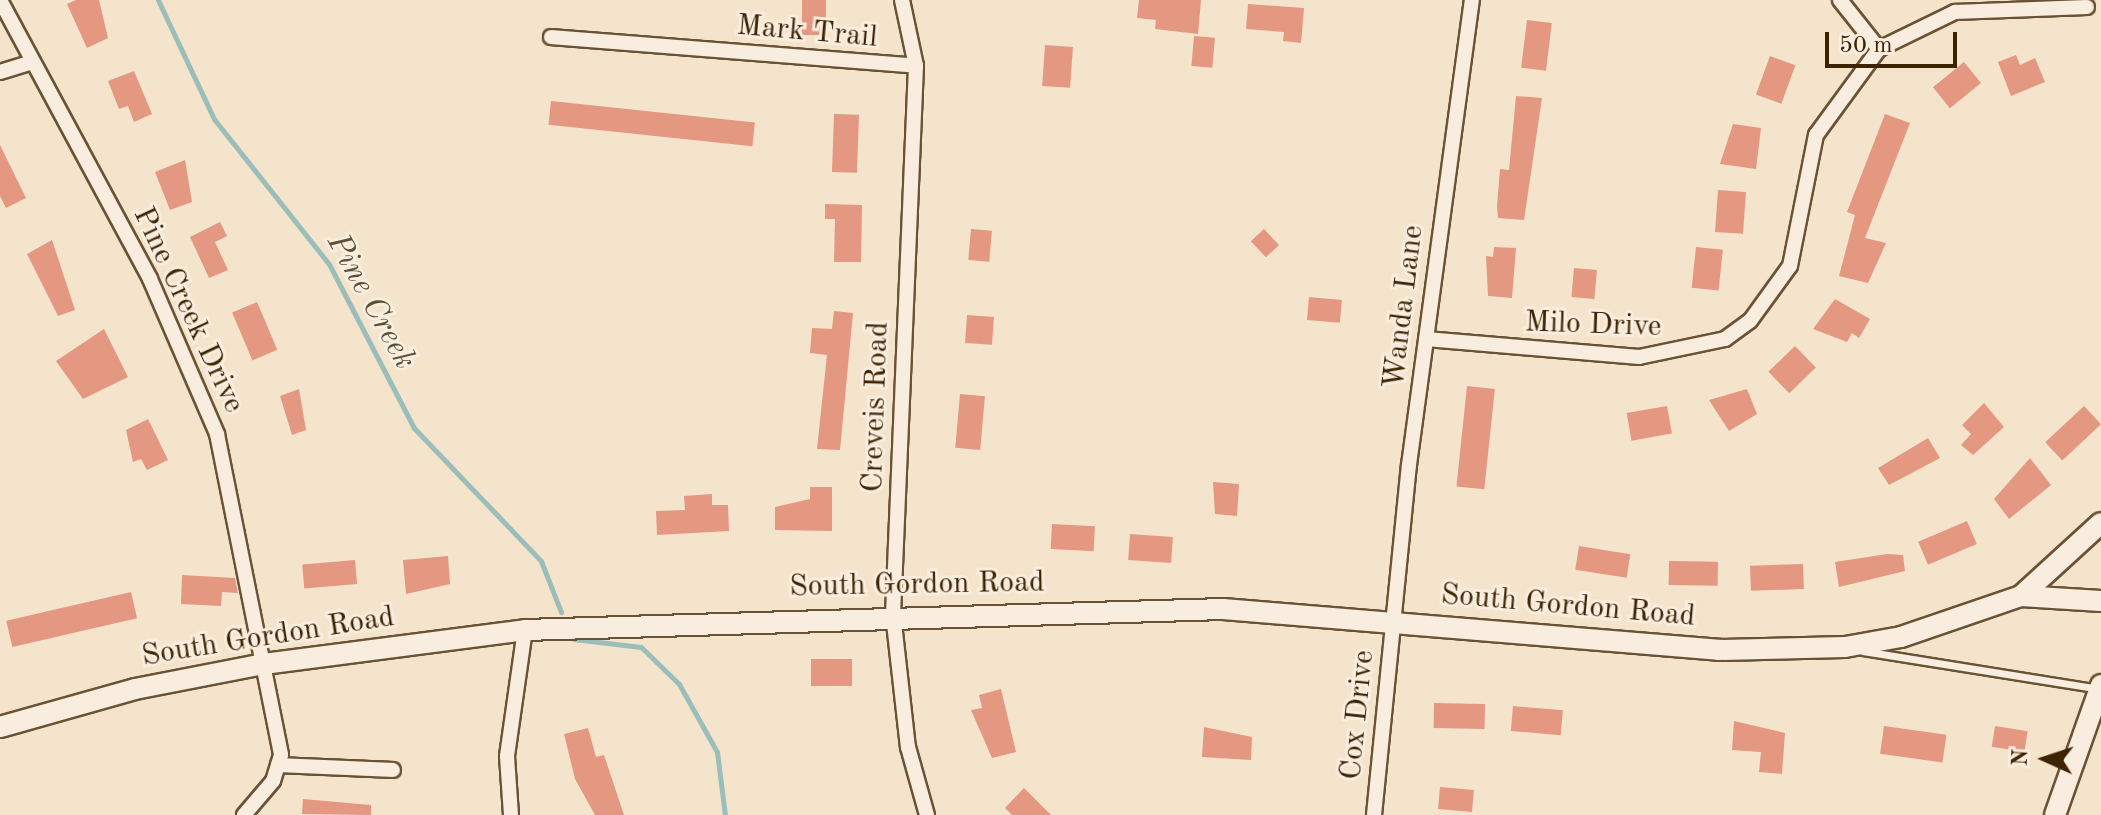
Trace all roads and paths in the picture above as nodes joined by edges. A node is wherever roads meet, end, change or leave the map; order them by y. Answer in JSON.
{"nodes":[{"id":1,"x":0,"y":0,"type":"edge"},
{"id":2,"x":902,"y":0,"type":"edge"},
{"id":3,"x":1472,"y":0,"type":"edge"},
{"id":4,"x":1840,"y":0,"type":"edge"},
{"id":5,"x":2087,"y":7,"type":"dead end"},
{"id":6,"x":551,"y":37,"type":"dead end"},
{"id":7,"x":1879,"y":49,"type":"junction"},
{"id":8,"x":33,"y":62,"type":"junction"},
{"id":9,"x":916,"y":66,"type":"junction"},
{"id":10,"x":0,"y":72,"type":"edge"},
{"id":11,"x":1426,"y":339,"type":"junction"},
{"id":12,"x":2101,"y":523,"type":"edge"},
{"id":13,"x":2021,"y":596,"type":"junction"},
{"id":14,"x":2101,"y":601,"type":"edge"},
{"id":15,"x":893,"y":614,"type":"junction"},
{"id":16,"x":1395,"y":621,"type":"junction"},
{"id":17,"x":525,"y":630,"type":"junction"},
{"id":18,"x":1845,"y":647,"type":"junction"},
{"id":19,"x":264,"y":664,"type":"junction"},
{"id":20,"x":2100,"y":687,"type":"edge"},
{"id":21,"x":0,"y":727,"type":"edge"},
{"id":22,"x":278,"y":765,"type":"junction"},
{"id":23,"x":393,"y":770,"type":"dead end"},
{"id":24,"x":244,"y":815,"type":"edge"},
{"id":25,"x":511,"y":815,"type":"edge"},
{"id":26,"x":927,"y":815,"type":"edge"},
{"id":27,"x":1374,"y":815,"type":"edge"},
{"id":28,"x":2055,"y":815,"type":"edge"}],
"edges":[{"from":1,"to":8,"type":"street","name":"Pine Creek Drive"},
{"from":2,"to":9,"type":"street","name":"Creveis Road"},
{"from":3,"to":11,"type":"street","name":"Wanda Lane"},
{"from":4,"to":7,"type":"street"},
{"from":5,"to":7,"type":"street","name":"Milo Drive"},
{"from":6,"to":9,"type":"street","name":"Mark Trail"},
{"from":7,"to":11,"type":"street","name":"Milo Drive"},
{"from":8,"to":10,"type":"street"},
{"from":8,"to":19,"type":"street","name":"Pine Creek Drive"},
{"from":9,"to":15,"type":"street","name":"Creveis Road"},
{"from":11,"to":16,"type":"street","name":"Wanda Lane"},
{"from":12,"to":13,"type":"street"},
{"from":13,"to":14,"type":"street","name":"South Gordon Road"},
{"from":13,"to":18,"type":"street","name":"South Gordon Road"},
{"from":15,"to":16,"type":"street","name":"South Gordon Road"},
{"from":15,"to":17,"type":"street","name":"South Gordon Road"},
{"from":15,"to":26,"type":"street","name":"Creveis Road"},
{"from":16,"to":18,"type":"street","name":"South Gordon Road"},
{"from":16,"to":27,"type":"street","name":"Cox Drive"},
{"from":17,"to":19,"type":"street","name":"South Gordon Road"},
{"from":17,"to":25,"type":"street"},
{"from":18,"to":20,"type":"lane","name":"South Gordon Road"},
{"from":19,"to":21,"type":"street","name":"South Gordon Road"},
{"from":19,"to":22,"type":"street","name":"Pine Creek Drive"},
{"from":20,"to":28,"type":"street"},
{"from":22,"to":23,"type":"street"},
{"from":22,"to":24,"type":"street"}]}
